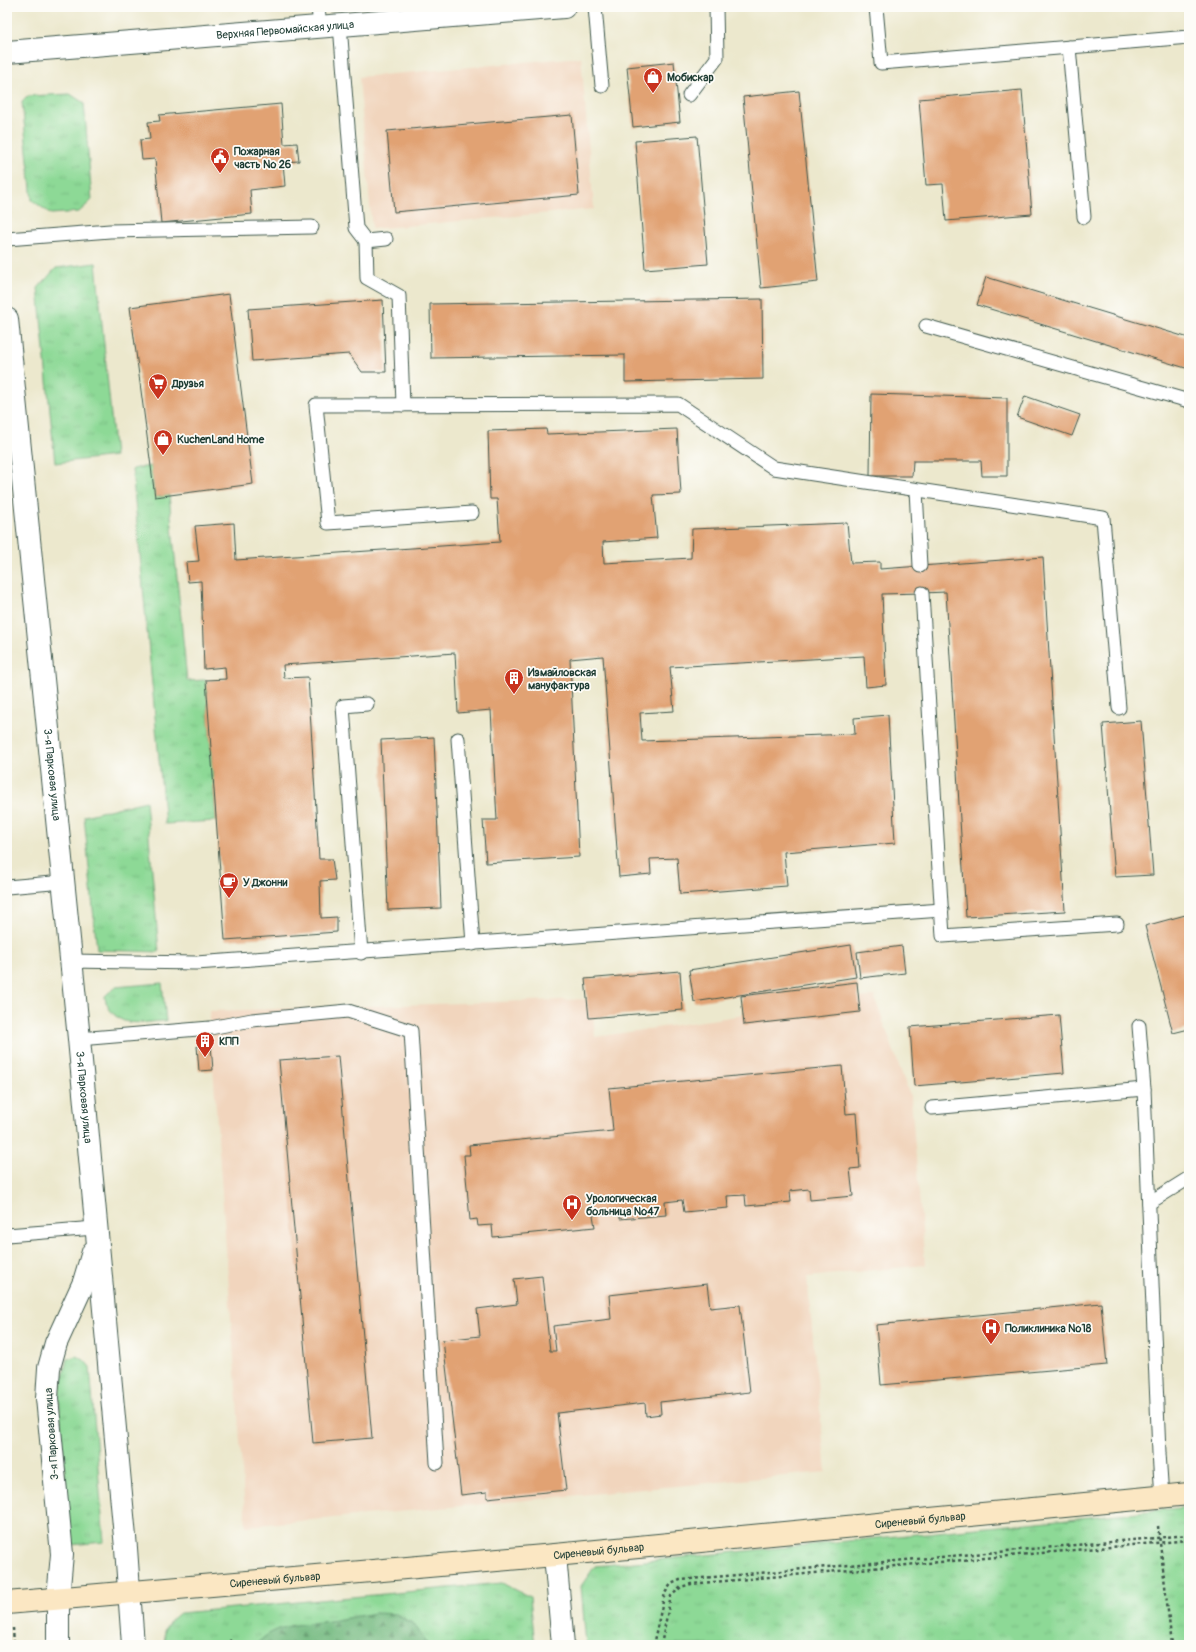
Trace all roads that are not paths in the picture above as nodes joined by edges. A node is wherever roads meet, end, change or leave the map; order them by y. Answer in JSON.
{"nodes":[{"id":1,"x":564,"y":7,"type":"edge"},
{"id":2,"x":595,"y":7,"type":"edge"},
{"id":3,"x":716,"y":7,"type":"edge"},
{"id":4,"x":876,"y":7,"type":"edge"},
{"id":5,"x":471,"y":11,"type":"edge"},
{"id":6,"x":326,"y":20,"type":"edge"},
{"id":7,"x":1189,"y":37,"type":"edge"},
{"id":8,"x":1069,"y":47,"type":"junction"},
{"id":9,"x":7,"y":52,"type":"edge"},
{"id":10,"x":602,"y":86,"type":"dead end"},
{"id":11,"x":689,"y":95,"type":"dead end"},
{"id":12,"x":1084,"y":217,"type":"dead end"},
{"id":13,"x":312,"y":227,"type":"dead end"},
{"id":14,"x":7,"y":239,"type":"edge"},
{"id":15,"x":386,"y":239,"type":"dead end"},
{"id":16,"x":366,"y":241,"type":"junction"},
{"id":17,"x":7,"y":319,"type":"edge"},
{"id":18,"x":926,"y":326,"type":"dead end"},
{"id":19,"x":1189,"y":401,"type":"edge"},
{"id":20,"x":403,"y":405,"type":"junction"},
{"id":21,"x":916,"y":490,"type":"junction"},
{"id":22,"x":472,"y":513,"type":"dead end"},
{"id":23,"x":920,"y":566,"type":"dead end"},
{"id":24,"x":922,"y":593,"type":"dead end"},
{"id":25,"x":367,"y":704,"type":"dead end"},
{"id":26,"x":1119,"y":708,"type":"dead end"},
{"id":27,"x":458,"y":739,"type":"dead end"},
{"id":28,"x":63,"y":882,"type":"junction"},
{"id":29,"x":7,"y":887,"type":"edge"},
{"id":30,"x":942,"y":910,"type":"junction"},
{"id":31,"x":1117,"y":924,"type":"dead end"},
{"id":32,"x":473,"y":944,"type":"junction"},
{"id":33,"x":361,"y":953,"type":"junction"},
{"id":34,"x":70,"y":961,"type":"junction"},
{"id":35,"x":1139,"y":1026,"type":"dead end"},
{"id":36,"x":78,"y":1039,"type":"junction"},
{"id":37,"x":1144,"y":1089,"type":"junction"},
{"id":38,"x":932,"y":1108,"type":"dead end"},
{"id":39,"x":1189,"y":1178,"type":"edge"},
{"id":40,"x":1149,"y":1203,"type":"junction"},
{"id":41,"x":95,"y":1229,"type":"junction"},
{"id":42,"x":7,"y":1235,"type":"edge"},
{"id":43,"x":437,"y":1464,"type":"dead end"},
{"id":44,"x":1189,"y":1494,"type":"edge"},
{"id":45,"x":1162,"y":1497,"type":"junction"},
{"id":46,"x":555,"y":1555,"type":"junction"},
{"id":47,"x":130,"y":1592,"type":"junction"},
{"id":48,"x":58,"y":1598,"type":"junction"},
{"id":49,"x":7,"y":1603,"type":"edge"},
{"id":50,"x":58,"y":1645,"type":"edge"},
{"id":51,"x":133,"y":1645,"type":"edge"},
{"id":52,"x":563,"y":1645,"type":"edge"}],
"edges":[{"from":1,"to":5,"type":"street","name":"Верхняя Первомайская улица"},
{"from":2,"to":10,"type":"lane"},
{"from":3,"to":11,"type":"lane"},
{"from":4,"to":8,"type":"lane"},
{"from":5,"to":6,"type":"street","name":"Верхняя Первомайская улица"},
{"from":6,"to":9,"type":"street","name":"Верхняя Первомайская улица"},
{"from":6,"to":16,"type":"lane"},
{"from":7,"to":8,"type":"lane"},
{"from":8,"to":12,"type":"lane"},
{"from":13,"to":14,"type":"lane"},
{"from":15,"to":16,"type":"lane"},
{"from":16,"to":20,"type":"lane"},
{"from":17,"to":28,"type":"street","name":"3-я Парковая улица"},
{"from":18,"to":19,"type":"lane"},
{"from":20,"to":21,"type":"lane"},
{"from":20,"to":22,"type":"lane"},
{"from":21,"to":23,"type":"lane"},
{"from":21,"to":26,"type":"lane"},
{"from":24,"to":30,"type":"lane"},
{"from":25,"to":33,"type":"lane"},
{"from":27,"to":32,"type":"lane"},
{"from":28,"to":29,"type":"lane"},
{"from":28,"to":34,"type":"street","name":"3-я Парковая улица"},
{"from":30,"to":31,"type":"lane"},
{"from":30,"to":32,"type":"lane"},
{"from":32,"to":33,"type":"lane"},
{"from":33,"to":34,"type":"lane"},
{"from":34,"to":36,"type":"street","name":"3-я Парковая улица"},
{"from":35,"to":37,"type":"lane"},
{"from":36,"to":41,"type":"street","name":"3-я Парковая улица"},
{"from":36,"to":43,"type":"lane"},
{"from":37,"to":38,"type":"lane"},
{"from":37,"to":40,"type":"lane"},
{"from":39,"to":40,"type":"lane"},
{"from":40,"to":45,"type":"lane"},
{"from":41,"to":42,"type":"lane"},
{"from":41,"to":47,"type":"street","name":"3-я Парковая улица"},
{"from":41,"to":48,"type":"street","name":"3-я Парковая улица"},
{"from":44,"to":45,"type":"main road","name":"Сиреневый бульвар"},
{"from":45,"to":46,"type":"main road","name":"Сиреневый бульвар"},
{"from":46,"to":47,"type":"main road","name":"Сиреневый бульвар"},
{"from":46,"to":52,"type":"street"},
{"from":47,"to":48,"type":"main road","name":"Сиреневый бульвар"},
{"from":47,"to":51,"type":"street","name":"3-я Парковая улица"},
{"from":48,"to":49,"type":"main road","name":"Сиреневый бульвар"},
{"from":48,"to":50,"type":"street","name":"3-я Парковая улица"}]}
